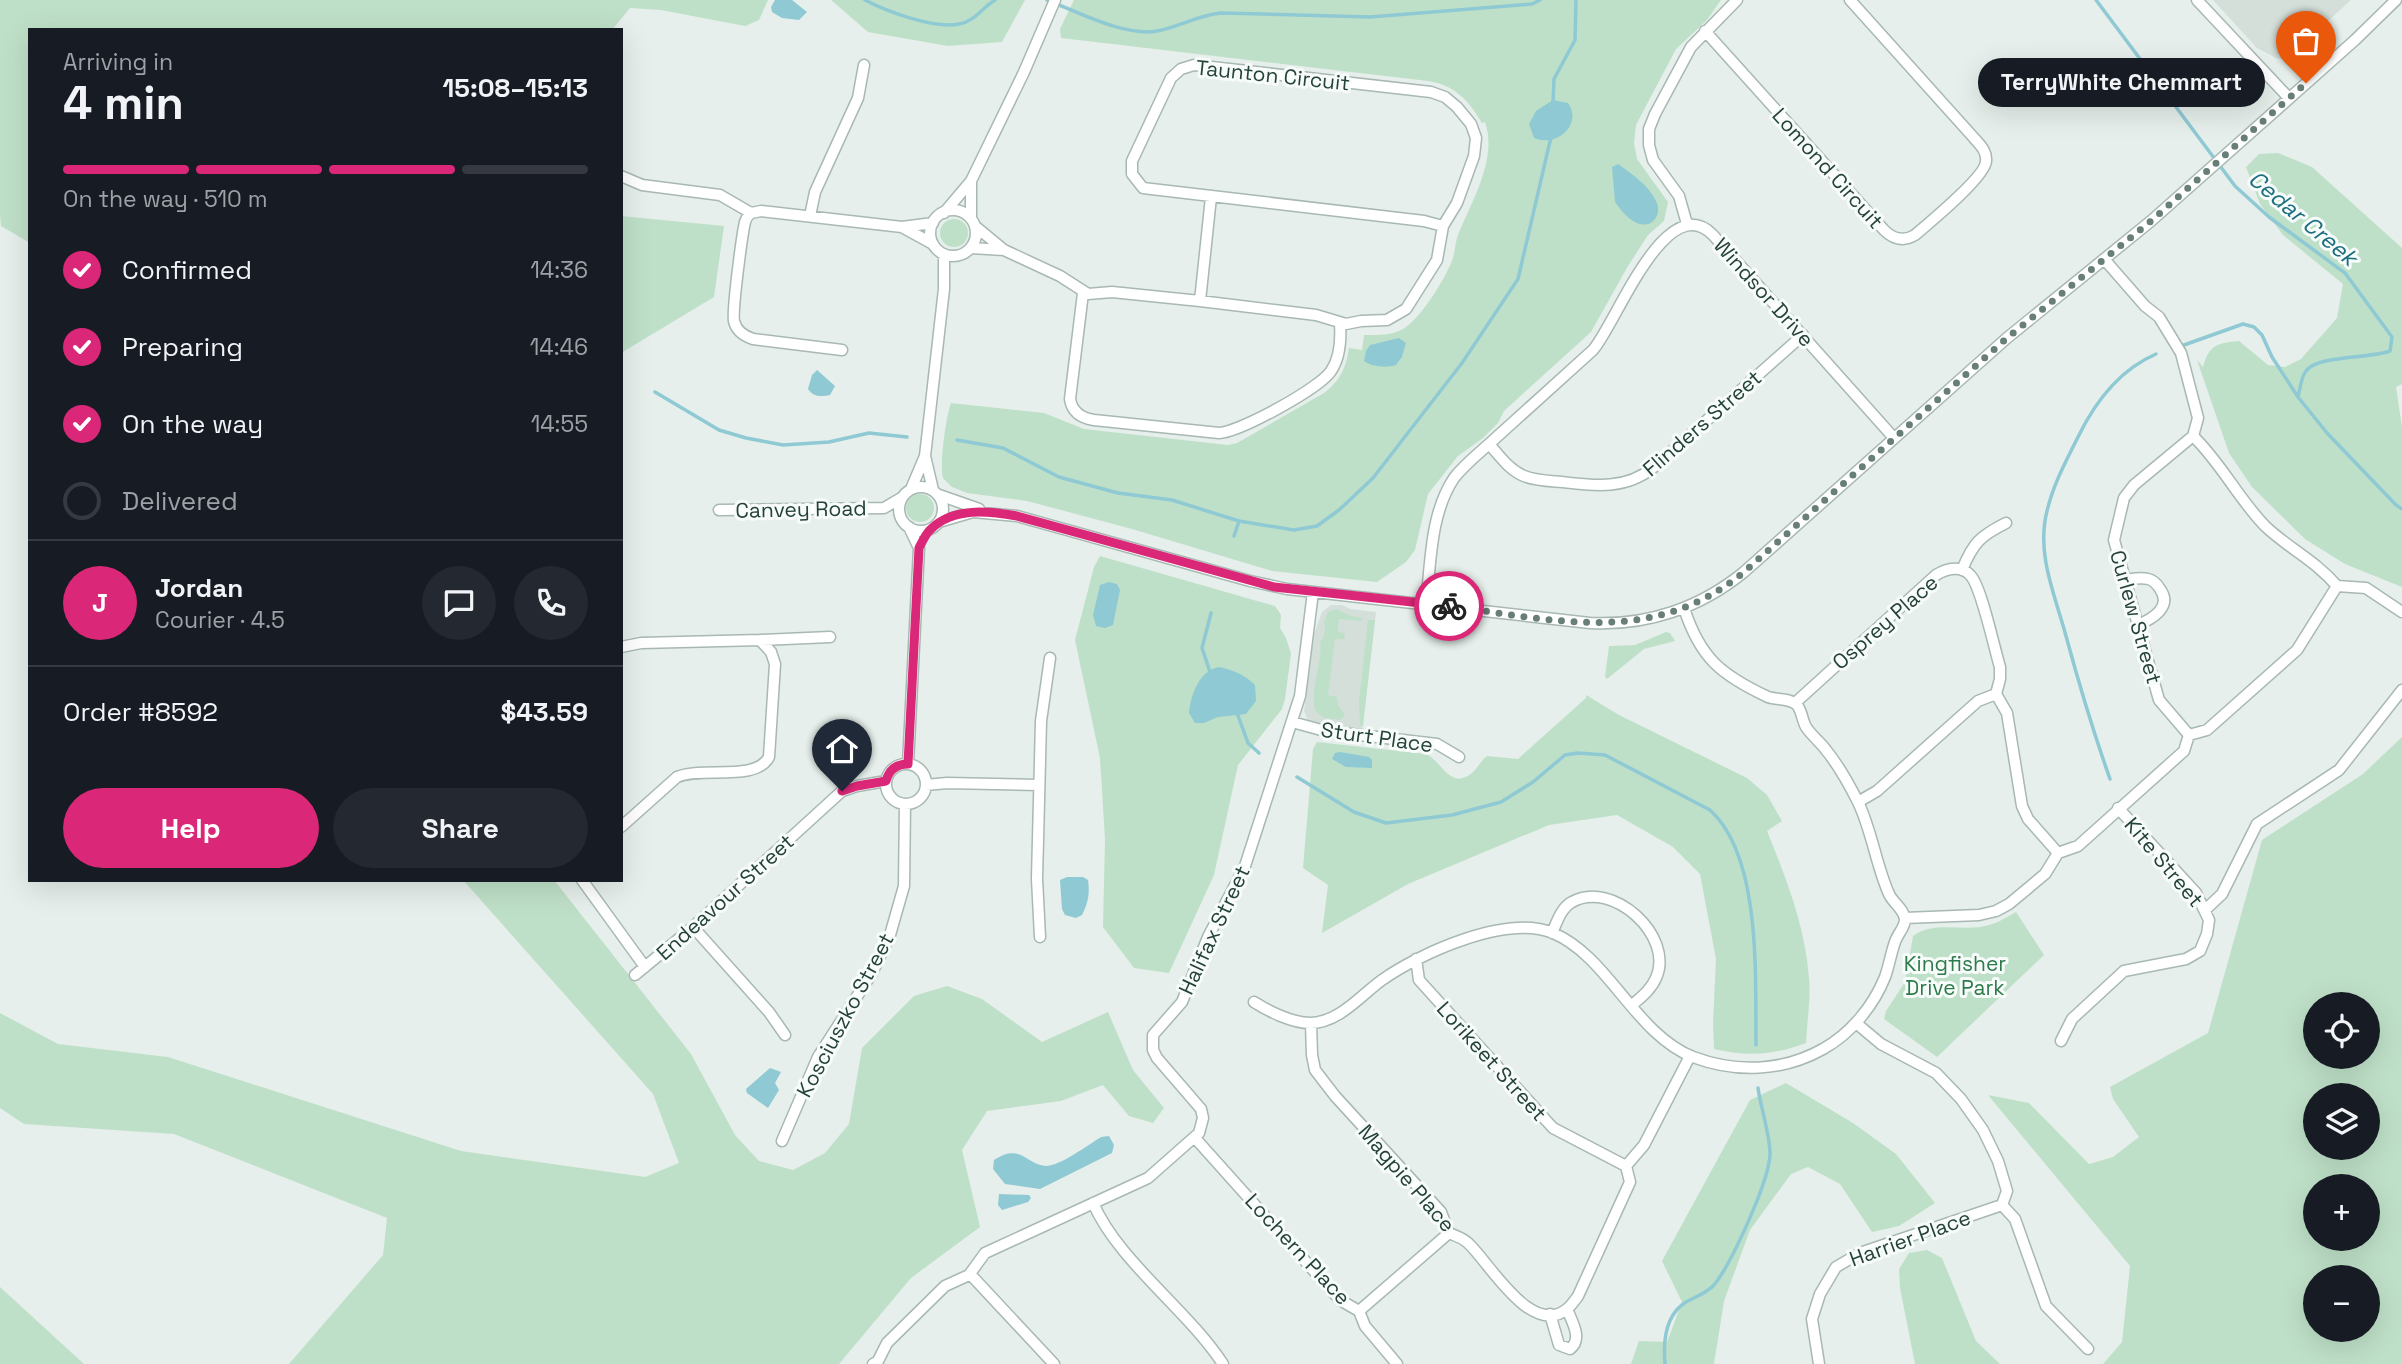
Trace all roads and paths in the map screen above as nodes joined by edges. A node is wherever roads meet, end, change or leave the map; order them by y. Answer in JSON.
{"nodes":[{"id":1,"x":1055,"y":0,"type":"edge"},
{"id":2,"x":1737,"y":0,"type":"edge"},
{"id":3,"x":1850,"y":0,"type":"edge"},
{"id":4,"x":2197,"y":0,"type":"edge"},
{"id":5,"x":2396,"y":0,"type":"edge"},
{"id":6,"x":1704,"y":31,"type":"junction"},
{"id":7,"x":864,"y":65,"type":"dead end"},
{"id":8,"x":2289,"y":98,"type":"junction"},
{"id":9,"x":623,"y":177,"type":"edge"},
{"id":10,"x":971,"y":181,"type":"junction"},
{"id":11,"x":1211,"y":197,"type":"junction"},
{"id":12,"x":751,"y":213,"type":"junction"},
{"id":13,"x":944,"y":213,"type":"junction"},
{"id":14,"x":810,"y":216,"type":"junction"},
{"id":15,"x":933,"y":222,"type":"junction"},
{"id":16,"x":973,"y":223,"type":"junction"},
{"id":17,"x":1687,"y":224,"type":"junction"},
{"id":18,"x":1443,"y":226,"type":"junction"},
{"id":19,"x":902,"y":227,"type":"junction"},
{"id":20,"x":933,"y":244,"type":"junction"},
{"id":21,"x":971,"y":248,"type":"junction"},
{"id":22,"x":1004,"y":250,"type":"junction"},
{"id":23,"x":944,"y":254,"type":"junction"},
{"id":24,"x":958,"y":256,"type":"junction"},
{"id":25,"x":2104,"y":259,"type":"junction"},
{"id":26,"x":944,"y":289,"type":"junction"},
{"id":27,"x":1083,"y":293,"type":"junction"},
{"id":28,"x":1200,"y":301,"type":"junction"},
{"id":29,"x":1340,"y":324,"type":"junction"},
{"id":30,"x":1803,"y":335,"type":"junction"},
{"id":31,"x":842,"y":350,"type":"dead end"},
{"id":32,"x":2193,"y":436,"type":"junction"},
{"id":33,"x":1894,"y":438,"type":"junction"},
{"id":34,"x":1489,"y":444,"type":"junction"},
{"id":35,"x":925,"y":456,"type":"junction"},
{"id":36,"x":911,"y":489,"type":"junction"},
{"id":37,"x":936,"y":492,"type":"junction"},
{"id":38,"x":901,"y":498,"type":"junction"},
{"id":39,"x":884,"y":508,"type":"junction"},
{"id":40,"x":719,"y":510,"type":"dead end"},
{"id":41,"x":988,"y":512,"type":"junction"},
{"id":42,"x":2006,"y":523,"type":"dead end"},
{"id":43,"x":905,"y":524,"type":"junction"},
{"id":44,"x":935,"y":526,"type":"junction"},
{"id":45,"x":919,"y":548,"type":"junction"},
{"id":46,"x":1962,"y":570,"type":"junction"},
{"id":47,"x":2125,"y":580,"type":"junction"},
{"id":48,"x":2337,"y":586,"type":"junction"},
{"id":49,"x":1313,"y":592,"type":"junction"},
{"id":50,"x":1426,"y":604,"type":"junction"},
{"id":51,"x":1685,"y":608,"type":"junction"},
{"id":52,"x":2402,"y":612,"type":"edge"},
{"id":53,"x":2138,"y":625,"type":"junction"},
{"id":54,"x":830,"y":637,"type":"dead end"},
{"id":55,"x":760,"y":640,"type":"junction"},
{"id":56,"x":623,"y":647,"type":"edge"},
{"id":57,"x":1050,"y":658,"type":"dead end"},
{"id":58,"x":2402,"y":690,"type":"edge"},
{"id":59,"x":1996,"y":694,"type":"junction"},
{"id":60,"x":1795,"y":703,"type":"junction"},
{"id":61,"x":1292,"y":722,"type":"junction"},
{"id":62,"x":2189,"y":734,"type":"junction"},
{"id":63,"x":1460,"y":757,"type":"dead end"},
{"id":64,"x":908,"y":764,"type":"junction"},
{"id":65,"x":886,"y":781,"type":"junction"},
{"id":66,"x":926,"y":785,"type":"junction"},
{"id":67,"x":1039,"y":785,"type":"junction"},
{"id":68,"x":1858,"y":802,"type":"junction"},
{"id":69,"x":905,"y":804,"type":"junction"},
{"id":70,"x":2118,"y":808,"type":"junction"},
{"id":71,"x":623,"y":825,"type":"edge"},
{"id":72,"x":2058,"y":853,"type":"junction"},
{"id":73,"x":583,"y":882,"type":"edge"},
{"id":74,"x":2205,"y":910,"type":"junction"},
{"id":75,"x":1905,"y":918,"type":"junction"},
{"id":76,"x":693,"y":927,"type":"junction"},
{"id":77,"x":1552,"y":933,"type":"junction"},
{"id":78,"x":1040,"y":937,"type":"dead end"},
{"id":79,"x":1416,"y":959,"type":"junction"},
{"id":80,"x":645,"y":967,"type":"junction"},
{"id":81,"x":635,"y":975,"type":"dead end"},
{"id":82,"x":1254,"y":1002,"type":"dead end"},
{"id":83,"x":1631,"y":1006,"type":"junction"},
{"id":84,"x":1311,"y":1023,"type":"junction"},
{"id":85,"x":1856,"y":1023,"type":"junction"},
{"id":86,"x":785,"y":1035,"type":"dead end"},
{"id":87,"x":2061,"y":1041,"type":"dead end"},
{"id":88,"x":1690,"y":1056,"type":"junction"},
{"id":89,"x":1195,"y":1138,"type":"junction"},
{"id":90,"x":782,"y":1141,"type":"dead end"},
{"id":91,"x":1626,"y":1166,"type":"junction"},
{"id":92,"x":1093,"y":1203,"type":"junction"},
{"id":93,"x":2002,"y":1205,"type":"junction"},
{"id":94,"x":1449,"y":1233,"type":"junction"},
{"id":95,"x":970,"y":1273,"type":"junction"},
{"id":96,"x":1567,"y":1309,"type":"junction"},
{"id":97,"x":1359,"y":1311,"type":"junction"},
{"id":98,"x":1550,"y":1314,"type":"junction"},
{"id":99,"x":2088,"y":1349,"type":"dead end"},
{"id":100,"x":877,"y":1363,"type":"edge"},
{"id":101,"x":1055,"y":1364,"type":"edge"},
{"id":102,"x":1223,"y":1364,"type":"edge"},
{"id":103,"x":1397,"y":1364,"type":"edge"},
{"id":104,"x":1819,"y":1364,"type":"edge"}],
"edges":[{"from":1,"to":10,"type":"street"},
{"from":2,"to":6,"type":"street"},
{"from":3,"to":6,"type":"street","name":"Lomond Circuit"},
{"from":4,"to":8,"type":"street"},
{"from":5,"to":8,"type":"street"},
{"from":6,"to":17,"type":"street"},
{"from":7,"to":14,"type":"street"},
{"from":8,"to":25,"type":"street"},
{"from":9,"to":12,"type":"street"},
{"from":10,"to":13,"type":"street"},
{"from":10,"to":16,"type":"street"},
{"from":11,"to":18,"type":"street","name":"Taunton Circuit"},
{"from":11,"to":18,"type":"street","name":"Taunton Circuit"},
{"from":11,"to":28,"type":"street"},
{"from":12,"to":14,"type":"street"},
{"from":12,"to":31,"type":"street"},
{"from":13,"to":15,"type":"street"},
{"from":13,"to":16,"type":"street"},
{"from":14,"to":19,"type":"street"},
{"from":15,"to":19,"type":"street"},
{"from":15,"to":20,"type":"street"},
{"from":16,"to":21,"type":"street"},
{"from":16,"to":22,"type":"street"},
{"from":17,"to":30,"type":"street","name":"Windsor Drive"},
{"from":17,"to":34,"type":"street"},
{"from":18,"to":29,"type":"street","name":"Taunton Circuit"},
{"from":19,"to":20,"type":"street"},
{"from":20,"to":23,"type":"street"},
{"from":21,"to":22,"type":"street"},
{"from":21,"to":24,"type":"street"},
{"from":22,"to":27,"type":"street"},
{"from":23,"to":24,"type":"street"},
{"from":23,"to":26,"type":"street"},
{"from":24,"to":26,"type":"street"},
{"from":25,"to":32,"type":"street"},
{"from":25,"to":33,"type":"street"},
{"from":26,"to":35,"type":"street"},
{"from":27,"to":28,"type":"street","name":"Taunton Circuit"},
{"from":27,"to":29,"type":"street"},
{"from":28,"to":29,"type":"street","name":"Taunton Circuit"},
{"from":30,"to":33,"type":"street","name":"Windsor Drive"},
{"from":30,"to":34,"type":"street","name":"Flinders Street"},
{"from":32,"to":47,"type":"street","name":"Curlew Street"},
{"from":32,"to":48,"type":"street"},
{"from":33,"to":51,"type":"street"},
{"from":34,"to":50,"type":"street"},
{"from":35,"to":36,"type":"street"},
{"from":35,"to":37,"type":"street"},
{"from":36,"to":37,"type":"street"},
{"from":36,"to":38,"type":"street"},
{"from":37,"to":41,"type":"street"},
{"from":37,"to":44,"type":"street"},
{"from":38,"to":39,"type":"street","name":"Canvey Road"},
{"from":38,"to":43,"type":"street"},
{"from":39,"to":40,"type":"street","name":"Canvey Road"},
{"from":39,"to":43,"type":"street","name":"Canvey Road"},
{"from":41,"to":44,"type":"street"},
{"from":41,"to":49,"type":"street"},
{"from":42,"to":46,"type":"street","name":"Osprey Place"},
{"from":43,"to":44,"type":"street"},
{"from":43,"to":45,"type":"street"},
{"from":44,"to":45,"type":"street"},
{"from":45,"to":64,"type":"street"},
{"from":46,"to":59,"type":"street"},
{"from":46,"to":60,"type":"street","name":"Osprey Place"},
{"from":47,"to":53,"type":"street","name":"Curlew Street"},
{"from":47,"to":53,"type":"street"},
{"from":48,"to":52,"type":"street"},
{"from":48,"to":62,"type":"street"},
{"from":49,"to":50,"type":"street"},
{"from":49,"to":61,"type":"street","name":"Halifax Street"},
{"from":50,"to":51,"type":"street"},
{"from":51,"to":60,"type":"street"},
{"from":53,"to":62,"type":"street","name":"Curlew Street"},
{"from":54,"to":55,"type":"street"},
{"from":55,"to":56,"type":"street"},
{"from":55,"to":71,"type":"street"},
{"from":57,"to":67,"type":"street"},
{"from":58,"to":74,"type":"street"},
{"from":59,"to":68,"type":"street"},
{"from":59,"to":72,"type":"street"},
{"from":60,"to":68,"type":"street"},
{"from":61,"to":63,"type":"street","name":"Sturt Place"},
{"from":61,"to":89,"type":"street","name":"Halifax Street"},
{"from":62,"to":70,"type":"street"},
{"from":64,"to":65,"type":"street"},
{"from":64,"to":66,"type":"street"},
{"from":65,"to":69,"type":"street"},
{"from":65,"to":76,"type":"street","name":"Endeavour Street"},
{"from":66,"to":67,"type":"street"},
{"from":66,"to":69,"type":"street"},
{"from":67,"to":78,"type":"street"},
{"from":68,"to":75,"type":"street"},
{"from":69,"to":90,"type":"street","name":"Kosciuszko Street"},
{"from":70,"to":72,"type":"street"},
{"from":70,"to":74,"type":"street","name":"Kite Street"},
{"from":72,"to":75,"type":"street"},
{"from":73,"to":80,"type":"street"},
{"from":74,"to":87,"type":"street","name":"Kite Street"},
{"from":75,"to":85,"type":"street"},
{"from":76,"to":80,"type":"street","name":"Endeavour Street"},
{"from":76,"to":86,"type":"street"},
{"from":77,"to":79,"type":"street"},
{"from":77,"to":83,"type":"street"},
{"from":77,"to":83,"type":"street"},
{"from":79,"to":84,"type":"street"},
{"from":79,"to":91,"type":"street","name":"Lorikeet Street"},
{"from":80,"to":81,"type":"street","name":"Endeavour Street"},
{"from":82,"to":84,"type":"street"},
{"from":83,"to":88,"type":"street"},
{"from":84,"to":94,"type":"street","name":"Magpie Place"},
{"from":85,"to":88,"type":"street"},
{"from":85,"to":93,"type":"street"},
{"from":88,"to":91,"type":"street"},
{"from":89,"to":92,"type":"street"},
{"from":89,"to":97,"type":"street","name":"Lochern Place"},
{"from":91,"to":96,"type":"street"},
{"from":92,"to":95,"type":"street"},
{"from":92,"to":102,"type":"street"},
{"from":93,"to":99,"type":"street"},
{"from":93,"to":104,"type":"street","name":"Harrier Place"},
{"from":94,"to":97,"type":"street"},
{"from":94,"to":98,"type":"street","name":"Magpie Place"},
{"from":95,"to":100,"type":"street"},
{"from":95,"to":101,"type":"street"},
{"from":96,"to":98,"type":"street"},
{"from":96,"to":98,"type":"street"},
{"from":97,"to":103,"type":"street","name":"Lochern Place"}]}
